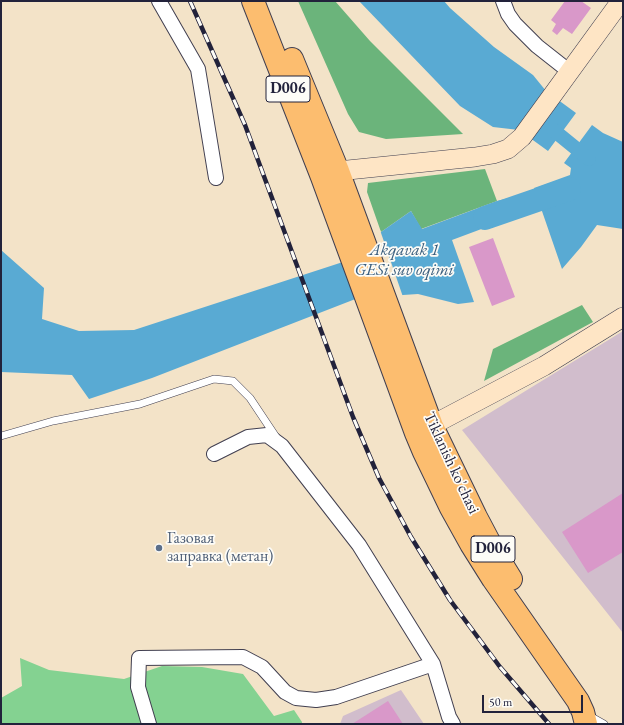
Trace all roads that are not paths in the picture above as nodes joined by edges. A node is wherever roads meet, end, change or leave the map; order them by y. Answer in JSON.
{"nodes":[{"id":1,"x":159,"y":1,"type":"edge"},
{"id":2,"x":253,"y":1,"type":"edge"},
{"id":3,"x":268,"y":1,"type":"edge"},
{"id":4,"x":503,"y":1,"type":"edge"},
{"id":5,"x":621,"y":1,"type":"edge"},
{"id":6,"x":570,"y":72,"type":"junction"},
{"id":7,"x":330,"y":174,"type":"junction"},
{"id":8,"x":216,"y":178,"type":"dead end"},
{"id":9,"x":623,"y":317,"type":"edge"},
{"id":10,"x":424,"y":430,"type":"junction"},
{"id":11,"x":1,"y":436,"type":"edge"},
{"id":12,"x":282,"y":446,"type":"junction"},
{"id":13,"x":214,"y":454,"type":"dead end"},
{"id":14,"x":433,"y":664,"type":"junction"},
{"id":15,"x":592,"y":721,"type":"edge"},
{"id":16,"x":149,"y":724,"type":"edge"},
{"id":17,"x":453,"y":724,"type":"edge"}],
"edges":[{"from":1,"to":8,"type":"street"},
{"from":2,"to":7,"type":"main road","number":"D006"},
{"from":3,"to":7,"type":"main road","number":"D006"},
{"from":4,"to":6,"type":"street"},
{"from":5,"to":6,"type":"street"},
{"from":6,"to":7,"type":"street"},
{"from":7,"to":10,"type":"main road","name":"Tiklanish ko'chasi","number":"D006"},
{"from":9,"to":10,"type":"street"},
{"from":10,"to":15,"type":"main road","number":"D006"},
{"from":11,"to":12,"type":"lane"},
{"from":12,"to":13,"type":"street"},
{"from":12,"to":14,"type":"street"},
{"from":14,"to":16,"type":"street"},
{"from":14,"to":17,"type":"street"}]}
